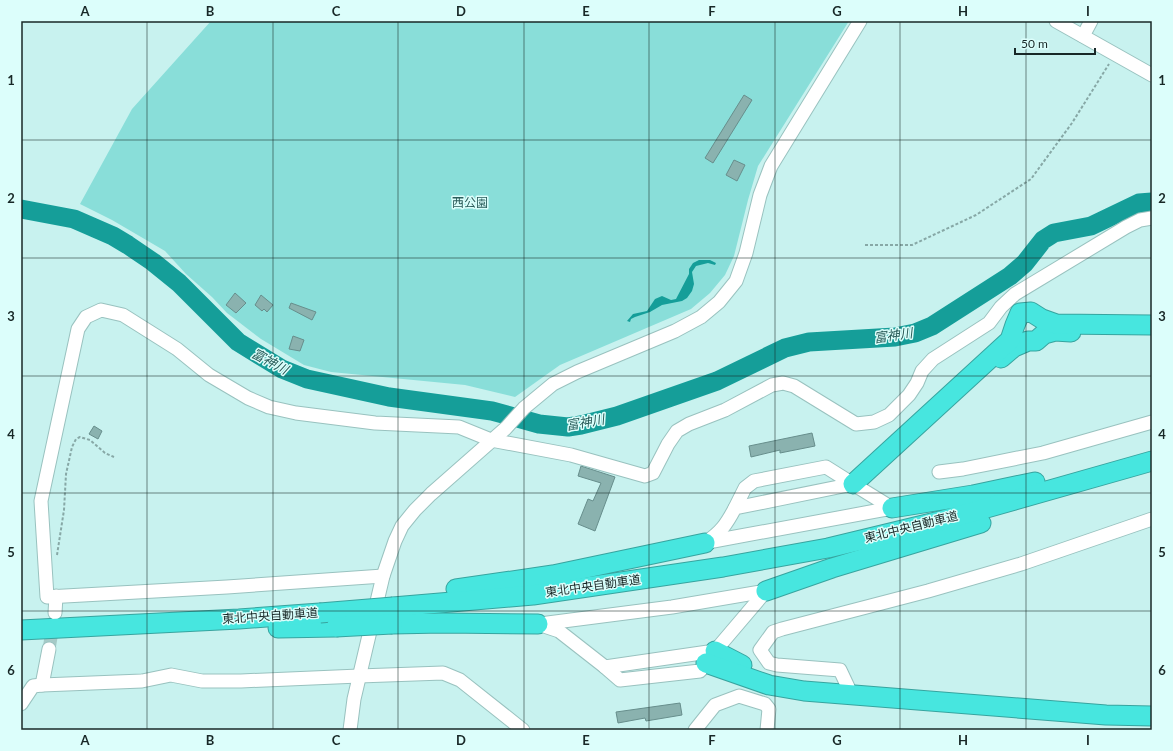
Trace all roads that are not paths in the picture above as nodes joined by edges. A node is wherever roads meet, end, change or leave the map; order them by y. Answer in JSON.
{"nodes":[{"id":1,"x":860,"y":21,"type":"edge"},
{"id":2,"x":1056,"y":21,"type":"edge"},
{"id":3,"x":1091,"y":21,"type":"edge"},
{"id":4,"x":1083,"y":36,"type":"junction"},
{"id":5,"x":1152,"y":75,"type":"edge"},
{"id":6,"x":1152,"y":218,"type":"edge"},
{"id":7,"x":1152,"y":325,"type":"edge"},
{"id":8,"x":1152,"y":332,"type":"edge"},
{"id":9,"x":1152,"y":422,"type":"edge"},
{"id":10,"x":491,"y":440,"type":"junction"},
{"id":11,"x":1152,"y":450,"type":"edge"},
{"id":12,"x":1152,"y":462,"type":"edge"},
{"id":13,"x":939,"y":472,"type":"dead end"},
{"id":14,"x":857,"y":487,"type":"junction"},
{"id":15,"x":735,"y":508,"type":"junction"},
{"id":16,"x":892,"y":508,"type":"junction"},
{"id":17,"x":1152,"y":519,"type":"edge"},
{"id":18,"x":705,"y":543,"type":"junction"},
{"id":19,"x":383,"y":576,"type":"junction"},
{"id":20,"x":766,"y":592,"type":"junction"},
{"id":21,"x":56,"y":596,"type":"junction"},
{"id":22,"x":393,"y":609,"type":"junction"},
{"id":23,"x":55,"y":613,"type":"tunnel mouth"},
{"id":24,"x":143,"y":623,"type":"junction"},
{"id":25,"x":538,"y":624,"type":"junction"},
{"id":26,"x":21,"y":630,"type":"edge"},
{"id":27,"x":49,"y":649,"type":"tunnel mouth"},
{"id":28,"x":710,"y":657,"type":"junction"},
{"id":29,"x":359,"y":676,"type":"junction"},
{"id":30,"x":42,"y":685,"type":"junction"},
{"id":31,"x":848,"y":687,"type":"junction"},
{"id":32,"x":21,"y":704,"type":"edge"},
{"id":33,"x":1152,"y":716,"type":"edge"},
{"id":34,"x":350,"y":730,"type":"edge"},
{"id":35,"x":523,"y":730,"type":"edge"},
{"id":36,"x":695,"y":730,"type":"edge"},
{"id":37,"x":767,"y":730,"type":"edge"}],
"edges":[{"from":1,"to":10,"type":"street"},
{"from":2,"to":4,"type":"street"},
{"from":3,"to":4,"type":"street"},
{"from":4,"to":5,"type":"street"},
{"from":6,"to":10,"type":"street"},
{"from":7,"to":14,"type":"highway"},
{"from":8,"to":14,"type":"highway"},
{"from":9,"to":13,"type":"street"},
{"from":10,"to":19,"type":"street"},
{"from":10,"to":21,"type":"street"},
{"from":11,"to":16,"type":"highway"},
{"from":12,"to":20,"type":"highway"},
{"from":12,"to":22,"type":"highway","name":"東北中央自動車道"},
{"from":14,"to":15,"type":"street"},
{"from":14,"to":15,"type":"street"},
{"from":14,"to":16,"type":"street"},
{"from":15,"to":18,"type":"street"},
{"from":16,"to":18,"type":"street"},
{"from":17,"to":31,"type":"street"},
{"from":18,"to":22,"type":"highway"},
{"from":19,"to":21,"type":"street"},
{"from":19,"to":29,"type":"street"},
{"from":20,"to":25,"type":"street"},
{"from":20,"to":28,"type":"street"},
{"from":21,"to":23,"type":"street"},
{"from":22,"to":24,"type":"highway","name":"東北中央自動車道","bridge":true},
{"from":22,"to":24,"type":"highway","bridge":true},
{"from":22,"to":25,"type":"highway"},
{"from":24,"to":26,"type":"highway","name":"東北中央自動車道"},
{"from":25,"to":28,"type":"street"},
{"from":27,"to":30,"type":"street"},
{"from":28,"to":31,"type":"highway"},
{"from":28,"to":33,"type":"highway"},
{"from":29,"to":30,"type":"street"},
{"from":29,"to":34,"type":"street"},
{"from":29,"to":35,"type":"street"},
{"from":30,"to":32,"type":"street"},
{"from":31,"to":33,"type":"highway"},
{"from":36,"to":37,"type":"street"}]}
